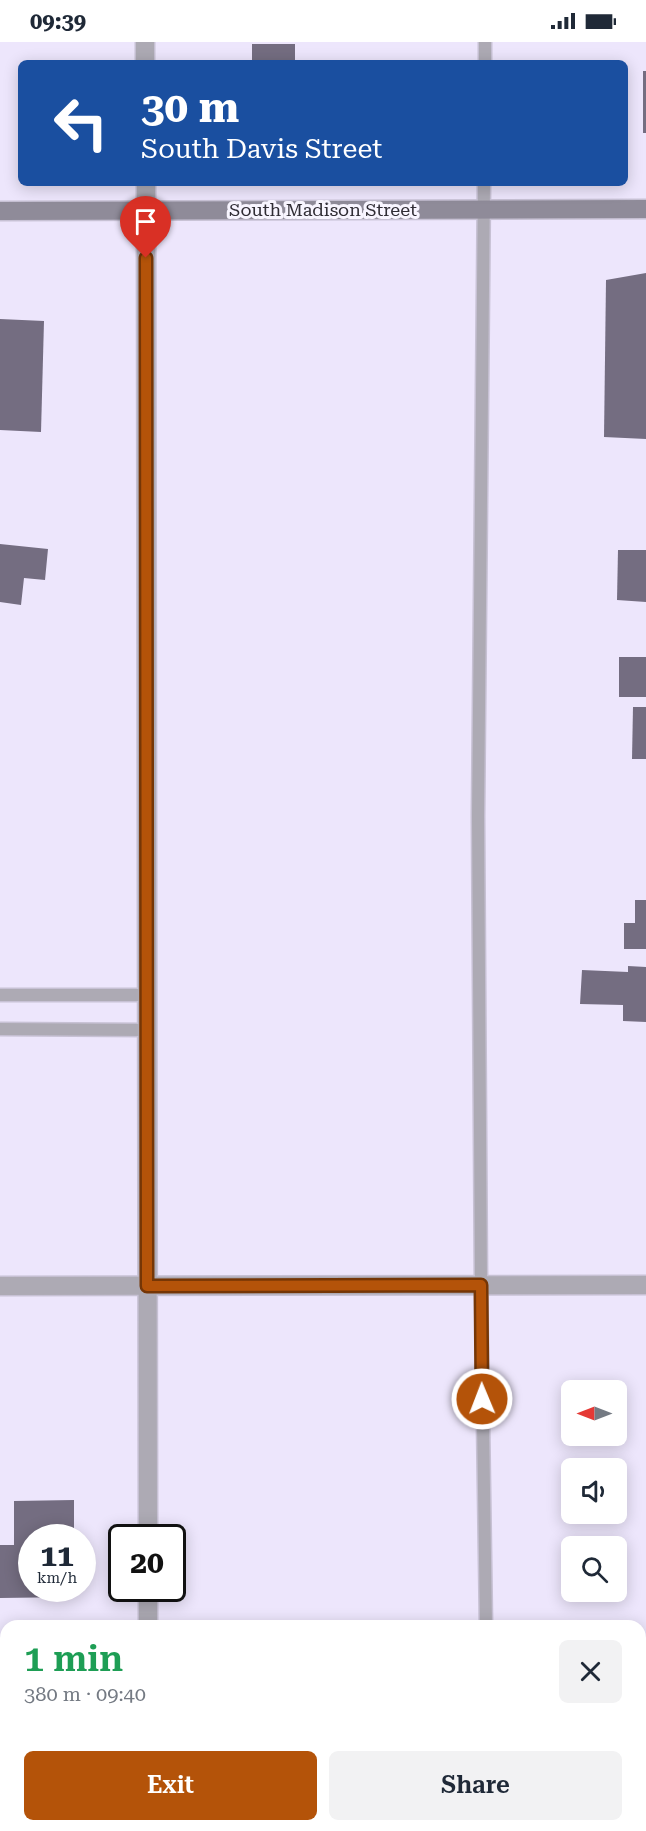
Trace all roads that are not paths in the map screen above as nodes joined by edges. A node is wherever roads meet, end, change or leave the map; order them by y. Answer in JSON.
{"nodes":[{"id":1,"x":145,"y":42,"type":"edge"},
{"id":2,"x":485,"y":42,"type":"edge"},
{"id":3,"x":146,"y":60,"type":"edge"},
{"id":4,"x":485,"y":60,"type":"edge"},
{"id":5,"x":146,"y":186,"type":"edge"},
{"id":6,"x":484,"y":186,"type":"edge"},
{"id":7,"x":484,"y":209,"type":"junction"},
{"id":8,"x":646,"y":209,"type":"edge"},
{"id":9,"x":146,"y":210,"type":"junction"},
{"id":10,"x":0,"y":211,"type":"edge"},
{"id":11,"x":0,"y":995,"type":"edge"},
{"id":12,"x":147,"y":995,"type":"junction"},
{"id":13,"x":0,"y":1029,"type":"edge"},
{"id":14,"x":147,"y":1030,"type":"junction"},
{"id":15,"x":481,"y":1285,"type":"junction"},
{"id":16,"x":646,"y":1285,"type":"edge"},
{"id":17,"x":0,"y":1286,"type":"edge"},
{"id":18,"x":147,"y":1286,"type":"junction"},
{"id":19,"x":148,"y":1524,"type":"edge"},
{"id":20,"x":148,"y":1602,"type":"edge"},
{"id":21,"x":148,"y":1620,"type":"edge"},
{"id":22,"x":486,"y":1620,"type":"edge"}],
"edges":[{"from":1,"to":3,"type":"street"},
{"from":2,"to":4,"type":"lane"},
{"from":5,"to":9,"type":"street"},
{"from":6,"to":7,"type":"lane"},
{"from":7,"to":8,"type":"main road","name":"South Madison Street"},
{"from":7,"to":9,"type":"main road","name":"South Madison Street"},
{"from":7,"to":15,"type":"lane"},
{"from":9,"to":10,"type":"main road","name":"South Madison Street"},
{"from":9,"to":12,"type":"street"},
{"from":11,"to":12,"type":"lane"},
{"from":12,"to":14,"type":"street"},
{"from":13,"to":14,"type":"lane"},
{"from":14,"to":18,"type":"street"},
{"from":15,"to":16,"type":"street"},
{"from":15,"to":18,"type":"street"},
{"from":15,"to":22,"type":"lane"},
{"from":17,"to":18,"type":"street"},
{"from":18,"to":19,"type":"street"},
{"from":20,"to":21,"type":"street"}]}
